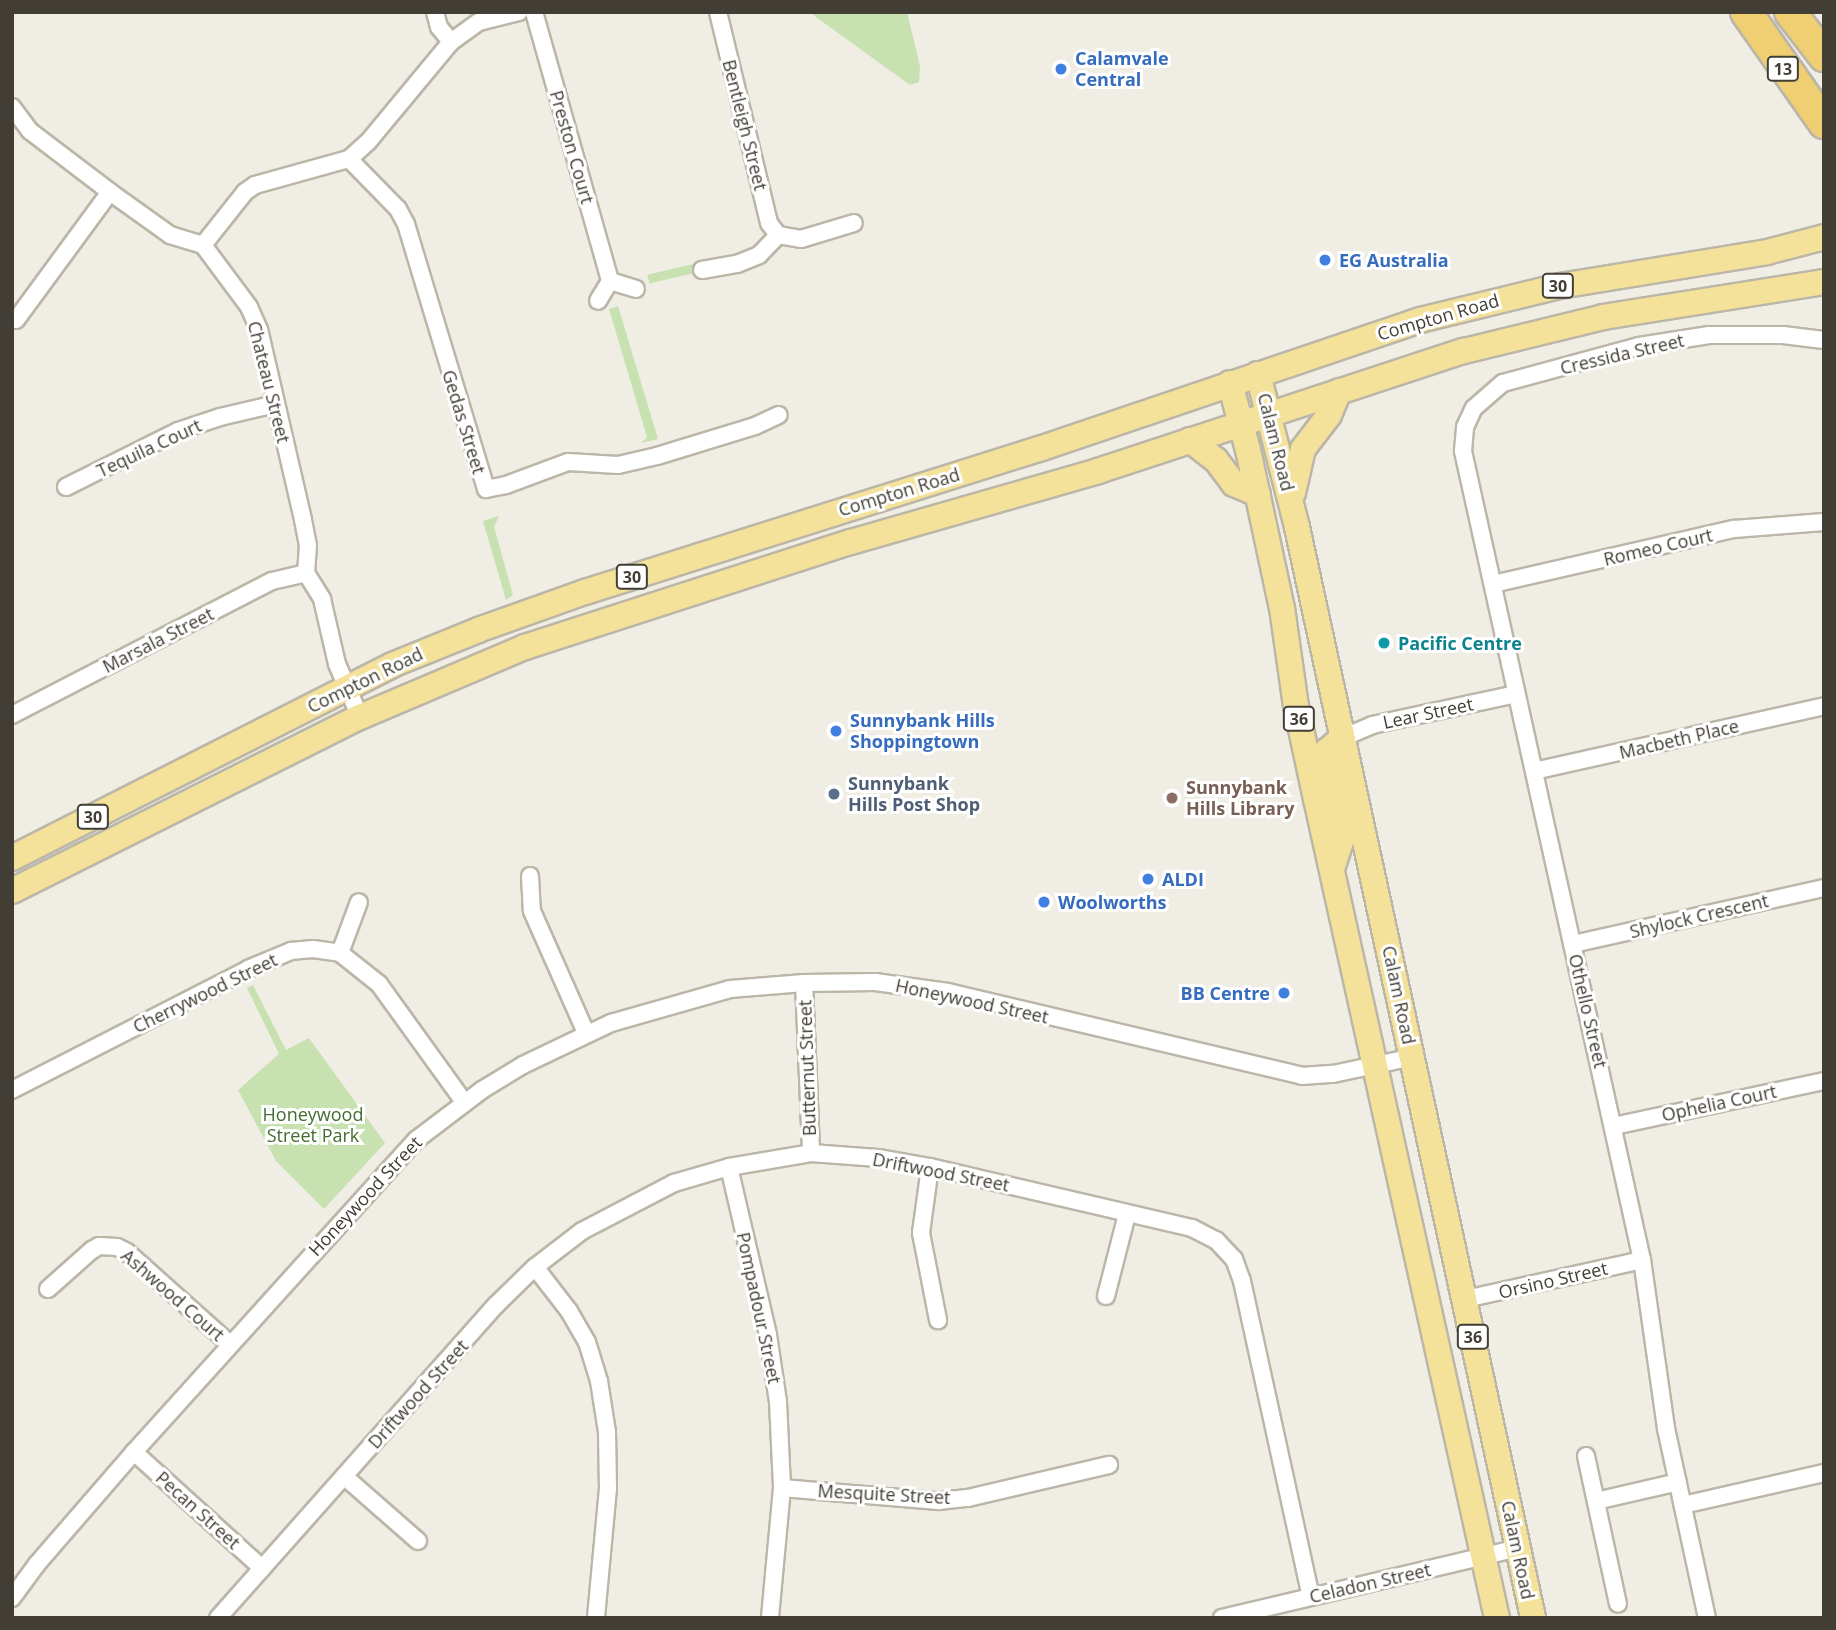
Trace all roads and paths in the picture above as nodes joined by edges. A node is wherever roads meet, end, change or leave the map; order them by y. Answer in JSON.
{"nodes":[{"id":1,"x":435,"y":12,"type":"edge"},
{"id":2,"x":519,"y":12,"type":"edge"},
{"id":3,"x":534,"y":12,"type":"edge"},
{"id":4,"x":718,"y":12,"type":"edge"},
{"id":5,"x":1746,"y":12,"type":"edge"},
{"id":6,"x":1790,"y":12,"type":"edge"},
{"id":7,"x":451,"y":41,"type":"junction"},
{"id":8,"x":1824,"y":56,"type":"edge"},
{"id":9,"x":12,"y":107,"type":"edge"},
{"id":10,"x":1824,"y":123,"type":"edge"},
{"id":11,"x":349,"y":159,"type":"junction"},
{"id":12,"x":110,"y":192,"type":"junction"},
{"id":13,"x":854,"y":223,"type":"dead end"},
{"id":14,"x":778,"y":235,"type":"junction"},
{"id":15,"x":1824,"y":237,"type":"edge"},
{"id":16,"x":203,"y":245,"type":"junction"},
{"id":17,"x":702,"y":270,"type":"dead end"},
{"id":18,"x":610,"y":281,"type":"junction"},
{"id":19,"x":1824,"y":282,"type":"edge"},
{"id":20,"x":636,"y":289,"type":"dead end"},
{"id":21,"x":598,"y":301,"type":"dead end"},
{"id":22,"x":16,"y":320,"type":"dead end"},
{"id":23,"x":1824,"y":340,"type":"edge"},
{"id":24,"x":1258,"y":374,"type":"junction"},
{"id":25,"x":1230,"y":383,"type":"junction"},
{"id":26,"x":1339,"y":391,"type":"junction"},
{"id":27,"x":276,"y":404,"type":"junction"},
{"id":28,"x":1474,"y":408,"type":"joint"},
{"id":29,"x":1270,"y":414,"type":"junction"},
{"id":30,"x":779,"y":415,"type":"dead end"},
{"id":31,"x":1241,"y":423,"type":"junction"},
{"id":32,"x":1190,"y":440,"type":"junction"},
{"id":33,"x":66,"y":487,"type":"dead end"},
{"id":34,"x":1258,"y":494,"type":"junction"},
{"id":35,"x":1291,"y":500,"type":"junction"},
{"id":36,"x":1824,"y":522,"type":"edge"},
{"id":37,"x":306,"y":573,"type":"junction"},
{"id":38,"x":1493,"y":584,"type":"junction"},
{"id":39,"x":347,"y":688,"type":"junction"},
{"id":40,"x":1516,"y":694,"type":"junction"},
{"id":41,"x":1824,"y":706,"type":"edge"},
{"id":42,"x":12,"y":715,"type":"edge"},
{"id":43,"x":360,"y":717,"type":"junction"},
{"id":44,"x":1342,"y":738,"type":"junction"},
{"id":45,"x":1534,"y":771,"type":"junction"},
{"id":46,"x":12,"y":858,"type":"edge"},
{"id":47,"x":1332,"y":870,"type":"junction"},
{"id":48,"x":530,"y":876,"type":"dead end"},
{"id":49,"x":1824,"y":888,"type":"edge"},
{"id":50,"x":12,"y":891,"type":"edge"},
{"id":51,"x":359,"y":902,"type":"dead end"},
{"id":52,"x":1573,"y":944,"type":"junction"},
{"id":53,"x":340,"y":953,"type":"junction"},
{"id":54,"x":804,"y":983,"type":"junction"},
{"id":55,"x":586,"y":1033,"type":"junction"},
{"id":56,"x":1413,"y":1057,"type":"junction"},
{"id":57,"x":1375,"y":1066,"type":"junction"},
{"id":58,"x":1824,"y":1081,"type":"edge"},
{"id":59,"x":12,"y":1090,"type":"edge"},
{"id":60,"x":464,"y":1102,"type":"junction"},
{"id":61,"x":1614,"y":1126,"type":"junction"},
{"id":62,"x":811,"y":1153,"type":"junction"},
{"id":63,"x":729,"y":1167,"type":"junction"},
{"id":64,"x":930,"y":1167,"type":"junction"},
{"id":65,"x":1127,"y":1214,"type":"junction"},
{"id":66,"x":1642,"y":1260,"type":"junction"},
{"id":67,"x":535,"y":1267,"type":"junction"},
{"id":68,"x":48,"y":1289,"type":"dead end"},
{"id":69,"x":1106,"y":1296,"type":"dead end"},
{"id":70,"x":1465,"y":1299,"type":"junction"},
{"id":71,"x":938,"y":1320,"type":"dead end"},
{"id":72,"x":230,"y":1344,"type":"junction"},
{"id":73,"x":134,"y":1452,"type":"junction"},
{"id":74,"x":1586,"y":1456,"type":"dead end"},
{"id":75,"x":1109,"y":1465,"type":"dead end"},
{"id":76,"x":1824,"y":1473,"type":"edge"},
{"id":77,"x":345,"y":1477,"type":"junction"},
{"id":78,"x":1678,"y":1482,"type":"junction"},
{"id":79,"x":782,"y":1488,"type":"junction"},
{"id":80,"x":1596,"y":1500,"type":"junction"},
{"id":81,"x":1683,"y":1505,"type":"junction"},
{"id":82,"x":418,"y":1541,"type":"dead end"},
{"id":83,"x":1518,"y":1548,"type":"junction"},
{"id":84,"x":1483,"y":1556,"type":"junction"},
{"id":85,"x":262,"y":1568,"type":"junction"},
{"id":86,"x":1311,"y":1597,"type":"junction"},
{"id":87,"x":12,"y":1598,"type":"edge"},
{"id":88,"x":1618,"y":1604,"type":"dead end"},
{"id":89,"x":218,"y":1618,"type":"edge"},
{"id":90,"x":596,"y":1618,"type":"edge"},
{"id":91,"x":770,"y":1618,"type":"edge"},
{"id":92,"x":1223,"y":1618,"type":"edge"},
{"id":93,"x":1497,"y":1618,"type":"edge"},
{"id":94,"x":1533,"y":1618,"type":"edge"},
{"id":95,"x":1707,"y":1618,"type":"edge"}],
"edges":[{"from":1,"to":7,"type":"street"},
{"from":2,"to":7,"type":"street"},
{"from":3,"to":18,"type":"street","name":"Preston Court"},
{"from":4,"to":14,"type":"street","name":"Bentleigh Street"},
{"from":5,"to":10,"type":"highway","number":"13"},
{"from":6,"to":8,"type":"highway","number":"13"},
{"from":7,"to":11,"type":"street"},
{"from":9,"to":12,"type":"street"},
{"from":11,"to":16,"type":"street"},
{"from":11,"to":30,"type":"street","name":"Gedas Street"},
{"from":12,"to":16,"type":"street"},
{"from":12,"to":22,"type":"street"},
{"from":13,"to":14,"type":"street"},
{"from":14,"to":17,"type":"street"},
{"from":15,"to":24,"type":"main road","name":"Compton Road","number":"30"},
{"from":16,"to":27,"type":"street","name":"Chateau Street"},
{"from":18,"to":20,"type":"street"},
{"from":18,"to":21,"type":"street"},
{"from":19,"to":26,"type":"main road","name":"Compton Road","number":"30"},
{"from":23,"to":28,"type":"street","name":"Cressida Street"},
{"from":24,"to":25,"type":"main road","name":"Compton Road","number":"30"},
{"from":24,"to":29,"type":"main road","name":"Calam Road","number":"36"},
{"from":25,"to":31,"type":"main road","name":"Calam Road","number":"36"},
{"from":25,"to":39,"type":"main road","name":"Compton Road","number":"30"},
{"from":26,"to":29,"type":"main road","name":"Compton Road","number":"30"},
{"from":26,"to":35,"type":"main road"},
{"from":27,"to":33,"type":"street","name":"Tequila Court"},
{"from":27,"to":37,"type":"street","name":"Chateau Street"},
{"from":28,"to":38,"type":"street","name":"Othello Street"},
{"from":29,"to":31,"type":"main road","name":"Compton Road","number":"30"},
{"from":29,"to":35,"type":"main road","name":"Calam Road","number":"36"},
{"from":31,"to":32,"type":"main road","name":"Compton Road","number":"30"},
{"from":31,"to":34,"type":"main road","name":"Calam Road","number":"36"},
{"from":32,"to":34,"type":"main road"},
{"from":32,"to":43,"type":"main road","name":"Compton Road","number":"30"},
{"from":34,"to":47,"type":"main road","name":"Calam Road","number":"36"},
{"from":35,"to":44,"type":"main road","name":"Calam Road","number":"36"},
{"from":36,"to":38,"type":"street","name":"Romeo Court"},
{"from":37,"to":39,"type":"street"},
{"from":37,"to":42,"type":"street","name":"Marsala Street"},
{"from":38,"to":40,"type":"street","name":"Othello Street"},
{"from":39,"to":43,"type":"street"},
{"from":39,"to":46,"type":"main road","name":"Compton Road","number":"30"},
{"from":40,"to":44,"type":"street","name":"Lear Street"},
{"from":40,"to":45,"type":"street","name":"Othello Street"},
{"from":41,"to":45,"type":"street","name":"Macbeth Place"},
{"from":43,"to":50,"type":"main road","name":"Compton Road","number":"30"},
{"from":44,"to":47,"type":"main road"},
{"from":44,"to":56,"type":"main road","name":"Calam Road","number":"36"},
{"from":45,"to":52,"type":"street","name":"Othello Street"},
{"from":47,"to":57,"type":"main road","name":"Calam Road","number":"36"},
{"from":48,"to":55,"type":"street"},
{"from":49,"to":52,"type":"street","name":"Shylock Crescent"},
{"from":51,"to":53,"type":"street"},
{"from":52,"to":61,"type":"street","name":"Othello Street"},
{"from":53,"to":59,"type":"street","name":"Cherrywood Street"},
{"from":53,"to":60,"type":"street"},
{"from":54,"to":55,"type":"street","name":"Honeywood Street"},
{"from":54,"to":57,"type":"street","name":"Honeywood Street"},
{"from":54,"to":62,"type":"street","name":"Butternut Street"},
{"from":55,"to":60,"type":"street","name":"Honeywood Street"},
{"from":56,"to":57,"type":"street","name":"Honeywood Street"},
{"from":56,"to":70,"type":"main road","name":"Calam Road","number":"36"},
{"from":57,"to":84,"type":"main road","name":"Calam Road","number":"36"},
{"from":58,"to":61,"type":"street","name":"Ophelia Court"},
{"from":60,"to":72,"type":"street","name":"Honeywood Street"},
{"from":61,"to":66,"type":"street","name":"Othello Street"},
{"from":62,"to":63,"type":"street","name":"Driftwood Street"},
{"from":62,"to":64,"type":"street","name":"Driftwood Street"},
{"from":63,"to":67,"type":"street","name":"Driftwood Street"},
{"from":63,"to":79,"type":"street","name":"Pompadour Street"},
{"from":64,"to":65,"type":"street","name":"Driftwood Street"},
{"from":64,"to":71,"type":"street"},
{"from":65,"to":69,"type":"street"},
{"from":65,"to":86,"type":"street","name":"Driftwood Street"},
{"from":66,"to":70,"type":"street","name":"Orsino Street"},
{"from":66,"to":78,"type":"street","name":"Othello Street"},
{"from":67,"to":77,"type":"street","name":"Driftwood Street"},
{"from":67,"to":90,"type":"street"},
{"from":68,"to":72,"type":"street","name":"Ashwood Court"},
{"from":70,"to":83,"type":"main road","name":"Calam Road","number":"36"},
{"from":72,"to":73,"type":"street","name":"Honeywood Street"},
{"from":73,"to":85,"type":"street","name":"Pecan Street"},
{"from":73,"to":87,"type":"street","name":"Honeywood Street"},
{"from":74,"to":80,"type":"street"},
{"from":75,"to":79,"type":"street","name":"Mesquite Street"},
{"from":76,"to":81,"type":"street"},
{"from":77,"to":82,"type":"street"},
{"from":77,"to":85,"type":"street","name":"Driftwood Street"},
{"from":78,"to":80,"type":"street"},
{"from":78,"to":81,"type":"street","name":"Othello Street"},
{"from":79,"to":91,"type":"street","name":"Pompadour Street"},
{"from":80,"to":88,"type":"street"},
{"from":81,"to":95,"type":"street","name":"Othello Street"},
{"from":83,"to":84,"type":"street","name":"Celadon Street"},
{"from":83,"to":94,"type":"main road","name":"Calam Road","number":"36"},
{"from":84,"to":86,"type":"street","name":"Celadon Street"},
{"from":84,"to":93,"type":"main road","name":"Calam Road","number":"36"},
{"from":85,"to":89,"type":"street","name":"Driftwood Street"},
{"from":86,"to":92,"type":"street","name":"Celadon Street"}]}
